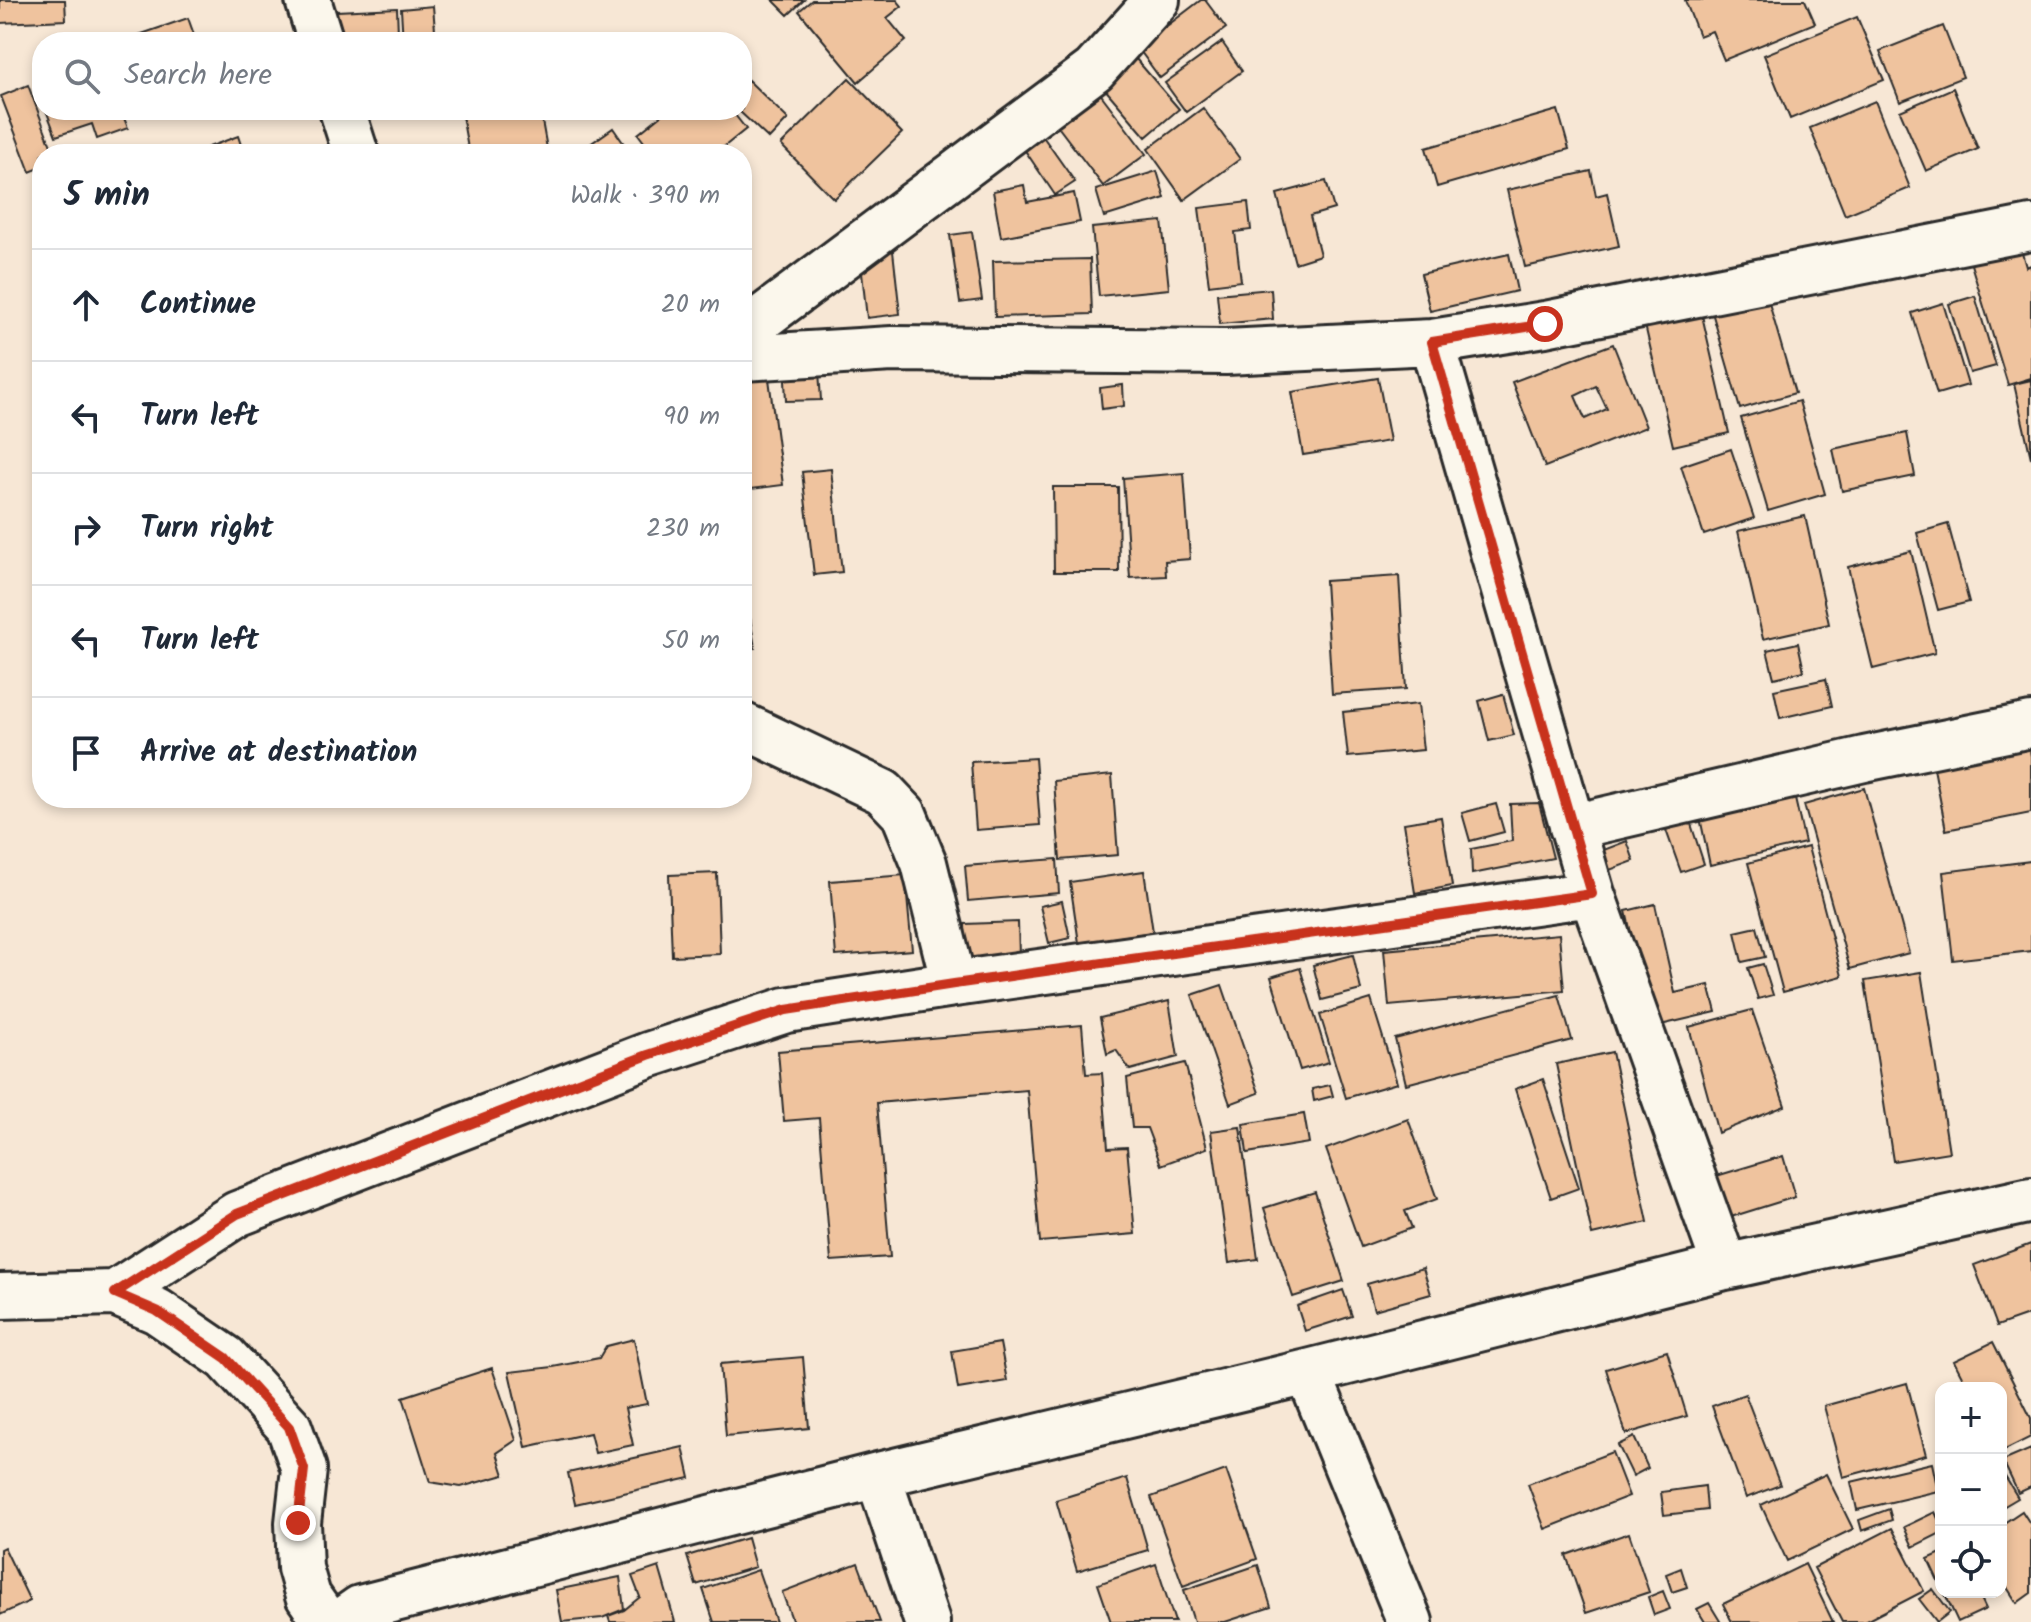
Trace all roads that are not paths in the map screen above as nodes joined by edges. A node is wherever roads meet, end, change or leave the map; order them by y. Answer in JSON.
{"nodes":[{"id":1,"x":308,"y":0,"type":"edge"},
{"id":2,"x":1157,"y":0,"type":"edge"},
{"id":3,"x":318,"y":32,"type":"edge"},
{"id":4,"x":345,"y":120,"type":"edge"},
{"id":5,"x":353,"y":144,"type":"edge"},
{"id":6,"x":2031,"y":228,"type":"edge"},
{"id":7,"x":752,"y":326,"type":"edge"},
{"id":8,"x":1432,"y":342,"type":"junction"},
{"id":9,"x":752,"y":357,"type":"edge"},
{"id":10,"x":2031,"y":725,"type":"edge"},
{"id":11,"x":752,"y":730,"type":"edge"},
{"id":12,"x":1572,"y":827,"type":"junction"},
{"id":13,"x":1592,"y":894,"type":"junction"},
{"id":14,"x":954,"y":984,"type":"junction"},
{"id":15,"x":2031,"y":1200,"type":"edge"},
{"id":16,"x":1725,"y":1267,"type":"junction"},
{"id":17,"x":115,"y":1293,"type":"junction"},
{"id":18,"x":8,"y":1303,"type":"edge"},
{"id":19,"x":1308,"y":1372,"type":"junction"},
{"id":20,"x":878,"y":1475,"type":"junction"},
{"id":21,"x":326,"y":1622,"type":"edge"},
{"id":22,"x":340,"y":1622,"type":"edge"},
{"id":23,"x":927,"y":1622,"type":"edge"},
{"id":24,"x":1410,"y":1622,"type":"edge"}],
"edges":[{"from":1,"to":3,"type":"street"},
{"from":2,"to":7,"type":"street"},
{"from":4,"to":5,"type":"street"},
{"from":6,"to":8,"type":"street"},
{"from":8,"to":9,"type":"street"},
{"from":8,"to":12,"type":"street"},
{"from":10,"to":12,"type":"street"},
{"from":11,"to":14,"type":"street"},
{"from":12,"to":13,"type":"street"},
{"from":13,"to":14,"type":"street"},
{"from":13,"to":16,"type":"street"},
{"from":14,"to":17,"type":"street"},
{"from":15,"to":16,"type":"street"},
{"from":16,"to":19,"type":"street"},
{"from":17,"to":18,"type":"street"},
{"from":17,"to":21,"type":"street"},
{"from":19,"to":20,"type":"street"},
{"from":19,"to":24,"type":"street"},
{"from":20,"to":22,"type":"street"},
{"from":20,"to":23,"type":"street"}]}
